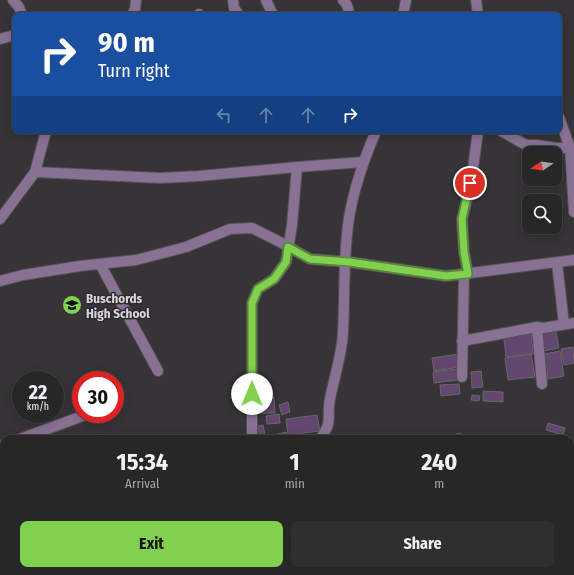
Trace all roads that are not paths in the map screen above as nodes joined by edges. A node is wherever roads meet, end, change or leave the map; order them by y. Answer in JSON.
{"nodes":[{"id":1,"x":13,"y":0,"type":"edge"},
{"id":2,"x":136,"y":0,"type":"edge"},
{"id":3,"x":233,"y":0,"type":"edge"},
{"id":4,"x":266,"y":0,"type":"edge"},
{"id":5,"x":343,"y":0,"type":"edge"},
{"id":6,"x":406,"y":0,"type":"edge"},
{"id":7,"x":476,"y":0,"type":"edge"},
{"id":8,"x":21,"y":12,"type":"edge"},
{"id":9,"x":134,"y":12,"type":"edge"},
{"id":10,"x":237,"y":12,"type":"edge"},
{"id":11,"x":272,"y":12,"type":"edge"},
{"id":12,"x":348,"y":12,"type":"edge"},
{"id":13,"x":404,"y":12,"type":"edge"},
{"id":14,"x":478,"y":12,"type":"edge"},
{"id":15,"x":12,"y":36,"type":"edge"},
{"id":16,"x":0,"y":39,"type":"edge"},
{"id":17,"x":562,"y":125,"type":"edge"},
{"id":18,"x":45,"y":134,"type":"edge"},
{"id":19,"x":375,"y":134,"type":"edge"},
{"id":20,"x":478,"y":134,"type":"edge"},
{"id":21,"x":506,"y":134,"type":"edge"},
{"id":22,"x":570,"y":148,"type":"junction"},
{"id":23,"x":363,"y":162,"type":"junction"},
{"id":24,"x":297,"y":166,"type":"junction"},
{"id":25,"x":35,"y":172,"type":"junction"},
{"id":26,"x":573,"y":175,"type":"edge"},
{"id":27,"x":574,"y":212,"type":"edge"},
{"id":28,"x":0,"y":219,"type":"edge"},
{"id":29,"x":288,"y":247,"type":"junction"},
{"id":30,"x":574,"y":260,"type":"edge"},
{"id":31,"x":345,"y":261,"type":"junction"},
{"id":32,"x":557,"y":263,"type":"junction"},
{"id":33,"x":100,"y":264,"type":"junction"},
{"id":34,"x":466,"y":274,"type":"junction"},
{"id":35,"x":0,"y":280,"type":"edge"},
{"id":36,"x":569,"y":324,"type":"edge"},
{"id":37,"x":537,"y":327,"type":"junction"},
{"id":38,"x":462,"y":341,"type":"junction"},
{"id":39,"x":158,"y":371,"type":"dead end"},
{"id":40,"x":462,"y":376,"type":"dead end"},
{"id":41,"x":542,"y":384,"type":"dead end"},
{"id":42,"x":72,"y":420,"type":"edge"},
{"id":43,"x":31,"y":435,"type":"edge"},
{"id":44,"x":252,"y":435,"type":"edge"},
{"id":45,"x":323,"y":435,"type":"edge"}],
"edges":[{"from":1,"to":8,"type":"street"},
{"from":2,"to":9,"type":"street"},
{"from":3,"to":10,"type":"street"},
{"from":4,"to":11,"type":"street"},
{"from":5,"to":12,"type":"street"},
{"from":6,"to":13,"type":"street"},
{"from":7,"to":14,"type":"street"},
{"from":15,"to":16,"type":"street"},
{"from":17,"to":22,"type":"street"},
{"from":18,"to":25,"type":"street"},
{"from":19,"to":23,"type":"street"},
{"from":20,"to":34,"type":"street"},
{"from":21,"to":22,"type":"street"},
{"from":22,"to":26,"type":"street"},
{"from":23,"to":24,"type":"street"},
{"from":23,"to":31,"type":"street"},
{"from":24,"to":25,"type":"street"},
{"from":24,"to":29,"type":"street"},
{"from":25,"to":28,"type":"street"},
{"from":26,"to":27,"type":"street"},
{"from":29,"to":31,"type":"street"},
{"from":29,"to":33,"type":"street"},
{"from":29,"to":44,"type":"street"},
{"from":30,"to":32,"type":"street"},
{"from":31,"to":34,"type":"street"},
{"from":31,"to":45,"type":"street"},
{"from":32,"to":34,"type":"street"},
{"from":32,"to":36,"type":"street"},
{"from":33,"to":35,"type":"street"},
{"from":33,"to":39,"type":"street"},
{"from":34,"to":38,"type":"street"},
{"from":36,"to":37,"type":"street"},
{"from":37,"to":38,"type":"street"},
{"from":37,"to":41,"type":"street"},
{"from":38,"to":40,"type":"street"},
{"from":42,"to":43,"type":"street"}]}
